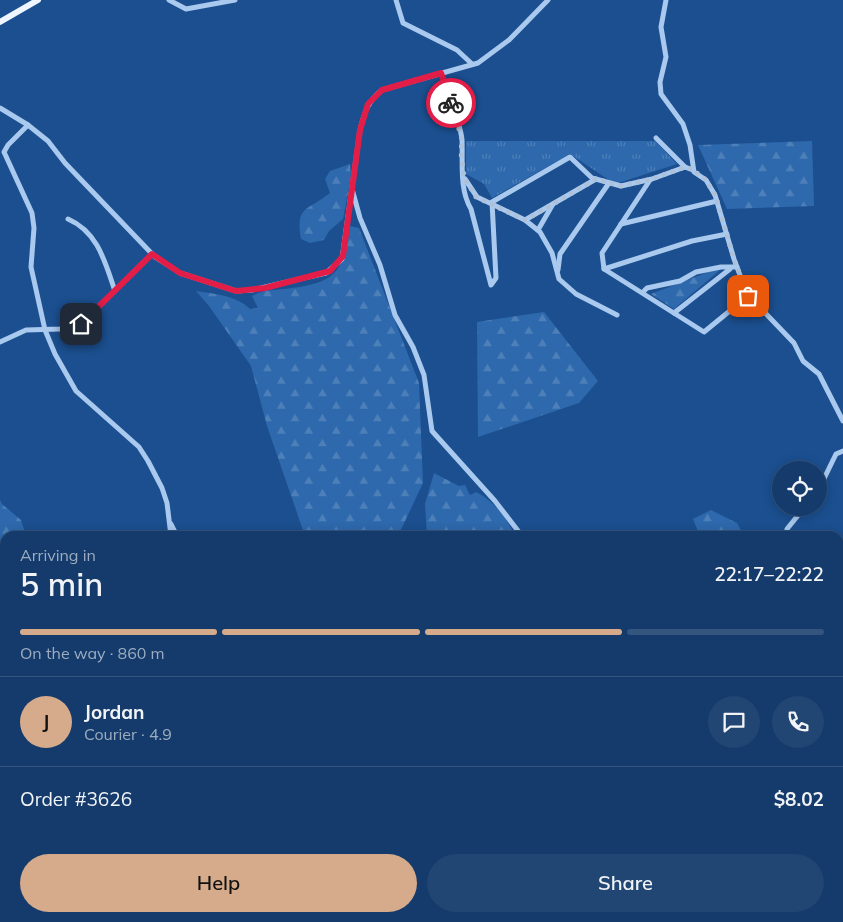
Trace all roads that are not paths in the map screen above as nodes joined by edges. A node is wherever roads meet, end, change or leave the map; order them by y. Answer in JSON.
{"nodes":[{"id":1,"x":38,"y":0,"type":"edge"},
{"id":2,"x":169,"y":0,"type":"edge"},
{"id":3,"x":235,"y":0,"type":"edge"},
{"id":4,"x":396,"y":0,"type":"edge"},
{"id":5,"x":548,"y":0,"type":"edge"},
{"id":6,"x":666,"y":0,"type":"edge"},
{"id":7,"x":0,"y":22,"type":"edge"},
{"id":8,"x":472,"y":64,"type":"junction"},
{"id":9,"x":441,"y":73,"type":"junction"},
{"id":10,"x":0,"y":108,"type":"edge"},
{"id":11,"x":28,"y":125,"type":"junction"},
{"id":12,"x":656,"y":138,"type":"dead end"},
{"id":13,"x":685,"y":167,"type":"junction"},
{"id":14,"x":693,"y":170,"type":"junction"},
{"id":15,"x":464,"y":177,"type":"junction"},
{"id":16,"x":596,"y":179,"type":"junction"},
{"id":17,"x":650,"y":180,"type":"junction"},
{"id":18,"x":609,"y":183,"type":"junction"},
{"id":19,"x":352,"y":186,"type":"junction"},
{"id":20,"x":717,"y":201,"type":"junction"},
{"id":21,"x":492,"y":202,"type":"junction"},
{"id":22,"x":553,"y":203,"type":"junction"},
{"id":23,"x":68,"y":219,"type":"dead end"},
{"id":24,"x":525,"y":220,"type":"junction"},
{"id":25,"x":620,"y":224,"type":"junction"},
{"id":26,"x":538,"y":230,"type":"junction"},
{"id":27,"x":727,"y":234,"type":"junction"},
{"id":28,"x":152,"y":254,"type":"junction"},
{"id":29,"x":737,"y":267,"type":"junction"},
{"id":30,"x":730,"y":268,"type":"junction"},
{"id":31,"x":604,"y":269,"type":"junction"},
{"id":32,"x":557,"y":272,"type":"junction"},
{"id":33,"x":115,"y":291,"type":"junction"},
{"id":34,"x":644,"y":292,"type":"dead end"},
{"id":35,"x":748,"y":296,"type":"junction"},
{"id":36,"x":674,"y":313,"type":"junction"},
{"id":37,"x":617,"y":315,"type":"dead end"},
{"id":38,"x":46,"y":330,"type":"junction"},
{"id":39,"x":0,"y":342,"type":"edge"},
{"id":40,"x":843,"y":421,"type":"edge"},
{"id":41,"x":843,"y":451,"type":"edge"},
{"id":42,"x":827,"y":473,"type":"edge"},
{"id":43,"x":798,"y":516,"type":"edge"},
{"id":44,"x":170,"y":521,"type":"junction"},
{"id":45,"x":171,"y":531,"type":"edge"},
{"id":46,"x":174,"y":531,"type":"edge"},
{"id":47,"x":518,"y":531,"type":"edge"},
{"id":48,"x":787,"y":531,"type":"edge"}],
"edges":[{"from":1,"to":7,"type":"main road"},
{"from":2,"to":3,"type":"street"},
{"from":4,"to":8,"type":"street"},
{"from":5,"to":8,"type":"street"},
{"from":6,"to":14,"type":"street"},
{"from":8,"to":9,"type":"street"},
{"from":9,"to":15,"type":"street"},
{"from":9,"to":19,"type":"street"},
{"from":10,"to":11,"type":"street"},
{"from":11,"to":28,"type":"street"},
{"from":11,"to":38,"type":"street"},
{"from":12,"to":13,"type":"street"},
{"from":13,"to":14,"type":"street"},
{"from":13,"to":17,"type":"street"},
{"from":14,"to":20,"type":"street"},
{"from":15,"to":21,"type":"street"},
{"from":15,"to":21,"type":"street"},
{"from":16,"to":18,"type":"street"},
{"from":16,"to":21,"type":"street"},
{"from":16,"to":22,"type":"street"},
{"from":17,"to":18,"type":"street"},
{"from":17,"to":25,"type":"street"},
{"from":18,"to":32,"type":"street"},
{"from":19,"to":28,"type":"street"},
{"from":19,"to":47,"type":"street"},
{"from":20,"to":25,"type":"street"},
{"from":20,"to":27,"type":"street"},
{"from":21,"to":24,"type":"street"},
{"from":22,"to":24,"type":"street"},
{"from":22,"to":26,"type":"street"},
{"from":23,"to":33,"type":"street"},
{"from":24,"to":26,"type":"street"},
{"from":25,"to":31,"type":"street"},
{"from":26,"to":32,"type":"street"},
{"from":27,"to":29,"type":"street"},
{"from":27,"to":31,"type":"street"},
{"from":28,"to":33,"type":"street"},
{"from":29,"to":30,"type":"street"},
{"from":29,"to":35,"type":"street"},
{"from":30,"to":34,"type":"street"},
{"from":30,"to":36,"type":"street"},
{"from":31,"to":36,"type":"street"},
{"from":32,"to":37,"type":"street"},
{"from":33,"to":38,"type":"street"},
{"from":35,"to":36,"type":"street"},
{"from":35,"to":40,"type":"street"},
{"from":38,"to":39,"type":"street"},
{"from":38,"to":44,"type":"street"},
{"from":41,"to":42,"type":"street"},
{"from":43,"to":48,"type":"street"},
{"from":44,"to":45,"type":"street"},
{"from":44,"to":46,"type":"street"}]}
